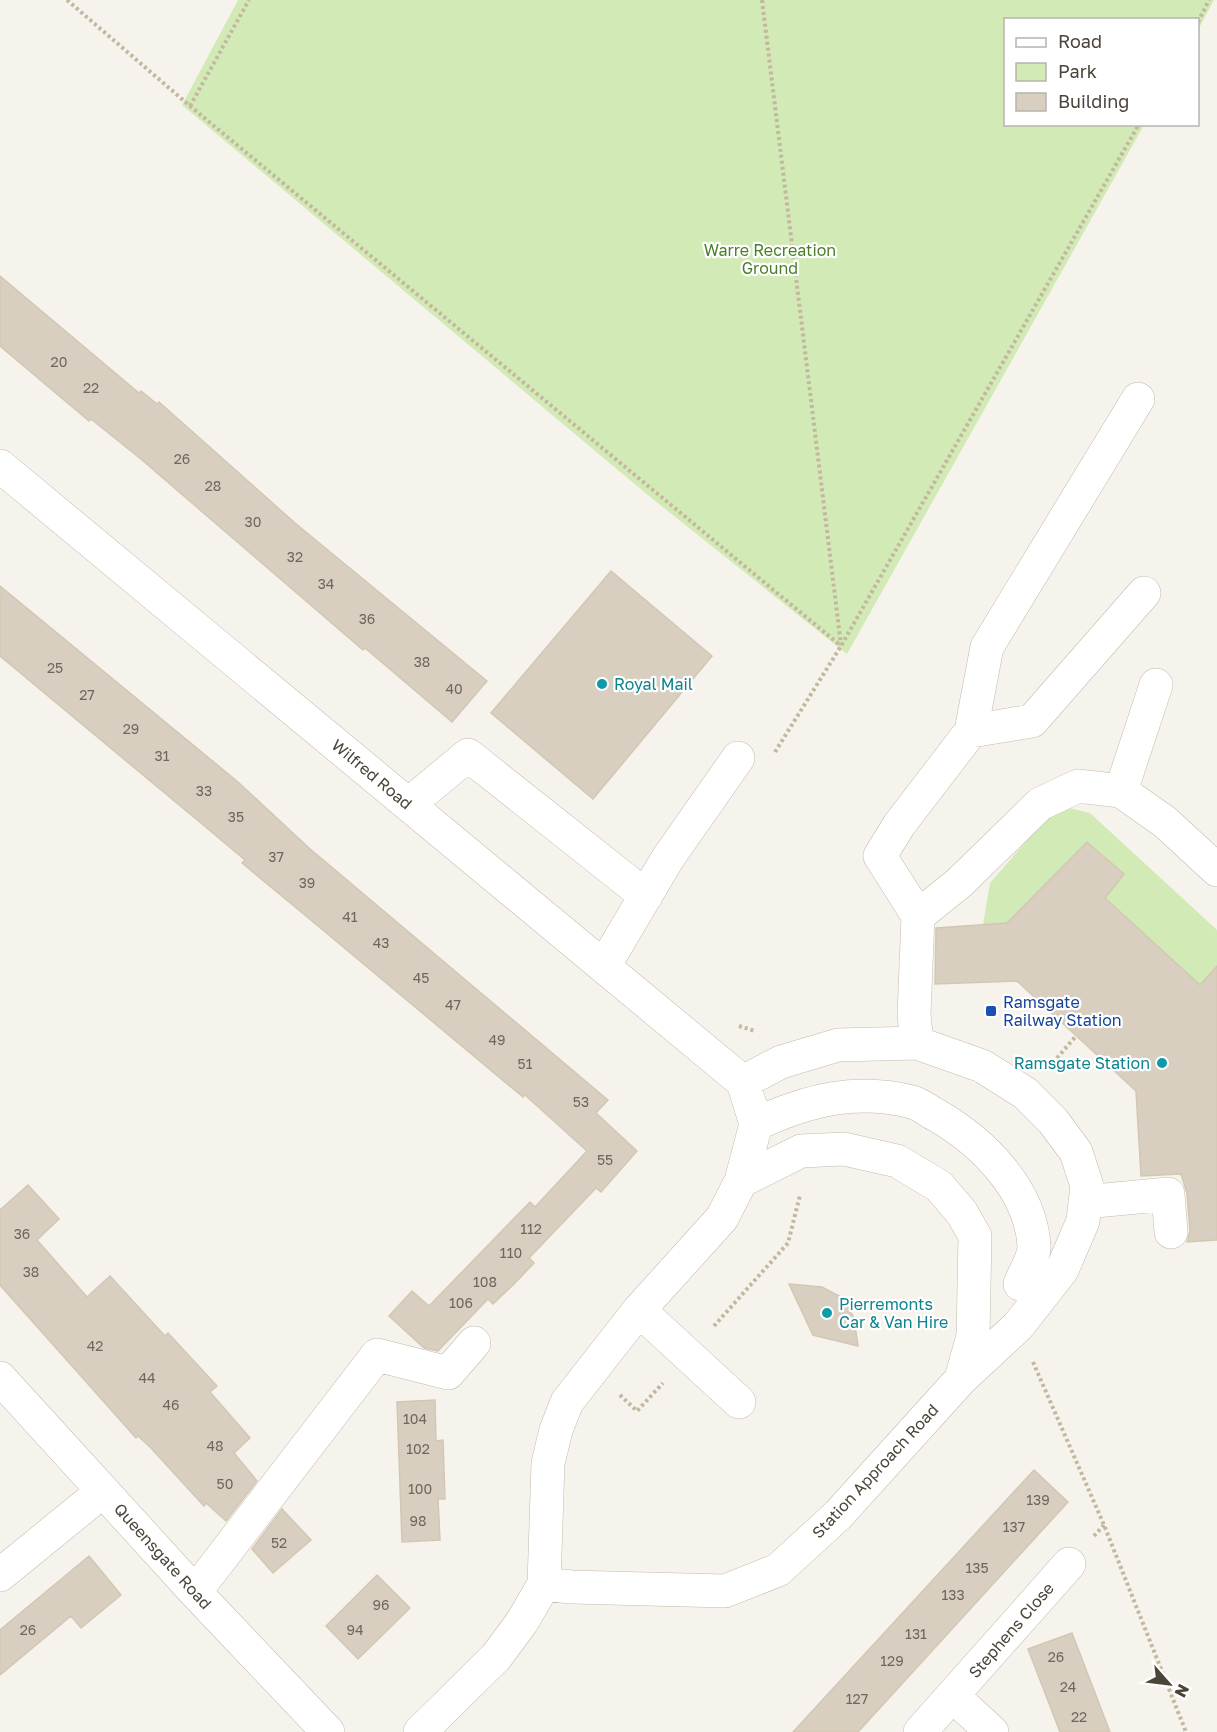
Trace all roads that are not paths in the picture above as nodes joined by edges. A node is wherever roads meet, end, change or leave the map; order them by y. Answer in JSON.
{"nodes":[{"id":1,"x":1138,"y":399,"type":"dead end"},
{"id":2,"x":0,"y":466,"type":"edge"},
{"id":3,"x":1144,"y":593,"type":"dead end"},
{"id":4,"x":1156,"y":685,"type":"dead end"},
{"id":5,"x":971,"y":731,"type":"junction"},
{"id":6,"x":738,"y":758,"type":"dead end"},
{"id":7,"x":1121,"y":791,"type":"junction"},
{"id":8,"x":409,"y":804,"type":"junction"},
{"id":9,"x":1217,"y":870,"type":"edge"},
{"id":10,"x":646,"y":896,"type":"junction"},
{"id":11,"x":918,"y":916,"type":"junction"},
{"id":12,"x":604,"y":966,"type":"junction"},
{"id":13,"x":917,"y":1043,"type":"junction"},
{"id":14,"x":743,"y":1082,"type":"junction"},
{"id":15,"x":756,"y":1124,"type":"junction"},
{"id":16,"x":741,"y":1181,"type":"junction"},
{"id":17,"x":1085,"y":1202,"type":"junction"},
{"id":18,"x":1171,"y":1232,"type":"dead end"},
{"id":19,"x":975,"y":1236,"type":"junction"},
{"id":20,"x":1022,"y":1306,"type":"junction"},
{"id":21,"x":639,"y":1310,"type":"junction"},
{"id":22,"x":474,"y":1343,"type":"dead end"},
{"id":23,"x":0,"y":1378,"type":"edge"},
{"id":24,"x":961,"y":1379,"type":"junction"},
{"id":25,"x":740,"y":1402,"type":"dead end"},
{"id":26,"x":103,"y":1491,"type":"junction"},
{"id":27,"x":1069,"y":1564,"type":"dead end"},
{"id":28,"x":0,"y":1575,"type":"edge"},
{"id":29,"x":544,"y":1584,"type":"junction"},
{"id":30,"x":195,"y":1592,"type":"junction"},
{"id":31,"x":953,"y":1696,"type":"junction"},
{"id":32,"x":328,"y":1732,"type":"edge"},
{"id":33,"x":420,"y":1732,"type":"edge"},
{"id":34,"x":920,"y":1732,"type":"edge"},
{"id":35,"x":992,"y":1732,"type":"edge"}],
"edges":[{"from":1,"to":5,"type":"street"},
{"from":2,"to":8,"type":"street","name":"Wilfred Road"},
{"from":3,"to":5,"type":"street"},
{"from":4,"to":7,"type":"street"},
{"from":5,"to":11,"type":"street"},
{"from":6,"to":10,"type":"street"},
{"from":7,"to":9,"type":"street"},
{"from":7,"to":11,"type":"street"},
{"from":8,"to":10,"type":"street"},
{"from":8,"to":12,"type":"street","name":"Wilfred Road"},
{"from":10,"to":12,"type":"street"},
{"from":11,"to":13,"type":"street"},
{"from":12,"to":14,"type":"street","name":"Wilfred Road"},
{"from":13,"to":14,"type":"street","name":"Station Approach Road"},
{"from":13,"to":17,"type":"street","name":"Station Approach Road"},
{"from":14,"to":15,"type":"street"},
{"from":15,"to":16,"type":"street"},
{"from":15,"to":20,"type":"street"},
{"from":16,"to":19,"type":"street"},
{"from":16,"to":21,"type":"street"},
{"from":17,"to":18,"type":"street"},
{"from":17,"to":20,"type":"street","name":"Station Approach Road"},
{"from":19,"to":20,"type":"street"},
{"from":19,"to":24,"type":"street","name":"Station Approach Road"},
{"from":20,"to":24,"type":"street","name":"Station Approach Road"},
{"from":21,"to":25,"type":"street"},
{"from":21,"to":29,"type":"street"},
{"from":22,"to":30,"type":"street"},
{"from":23,"to":26,"type":"street","name":"Queensgate Road"},
{"from":24,"to":29,"type":"street","name":"Station Approach Road"},
{"from":26,"to":28,"type":"street"},
{"from":26,"to":30,"type":"street","name":"Queensgate Road"},
{"from":27,"to":31,"type":"street","name":"Stephens Close"},
{"from":29,"to":33,"type":"street"},
{"from":30,"to":32,"type":"street","name":"Queensgate Road"},
{"from":31,"to":34,"type":"street","name":"Stephens Close"},
{"from":31,"to":35,"type":"street"}]}
